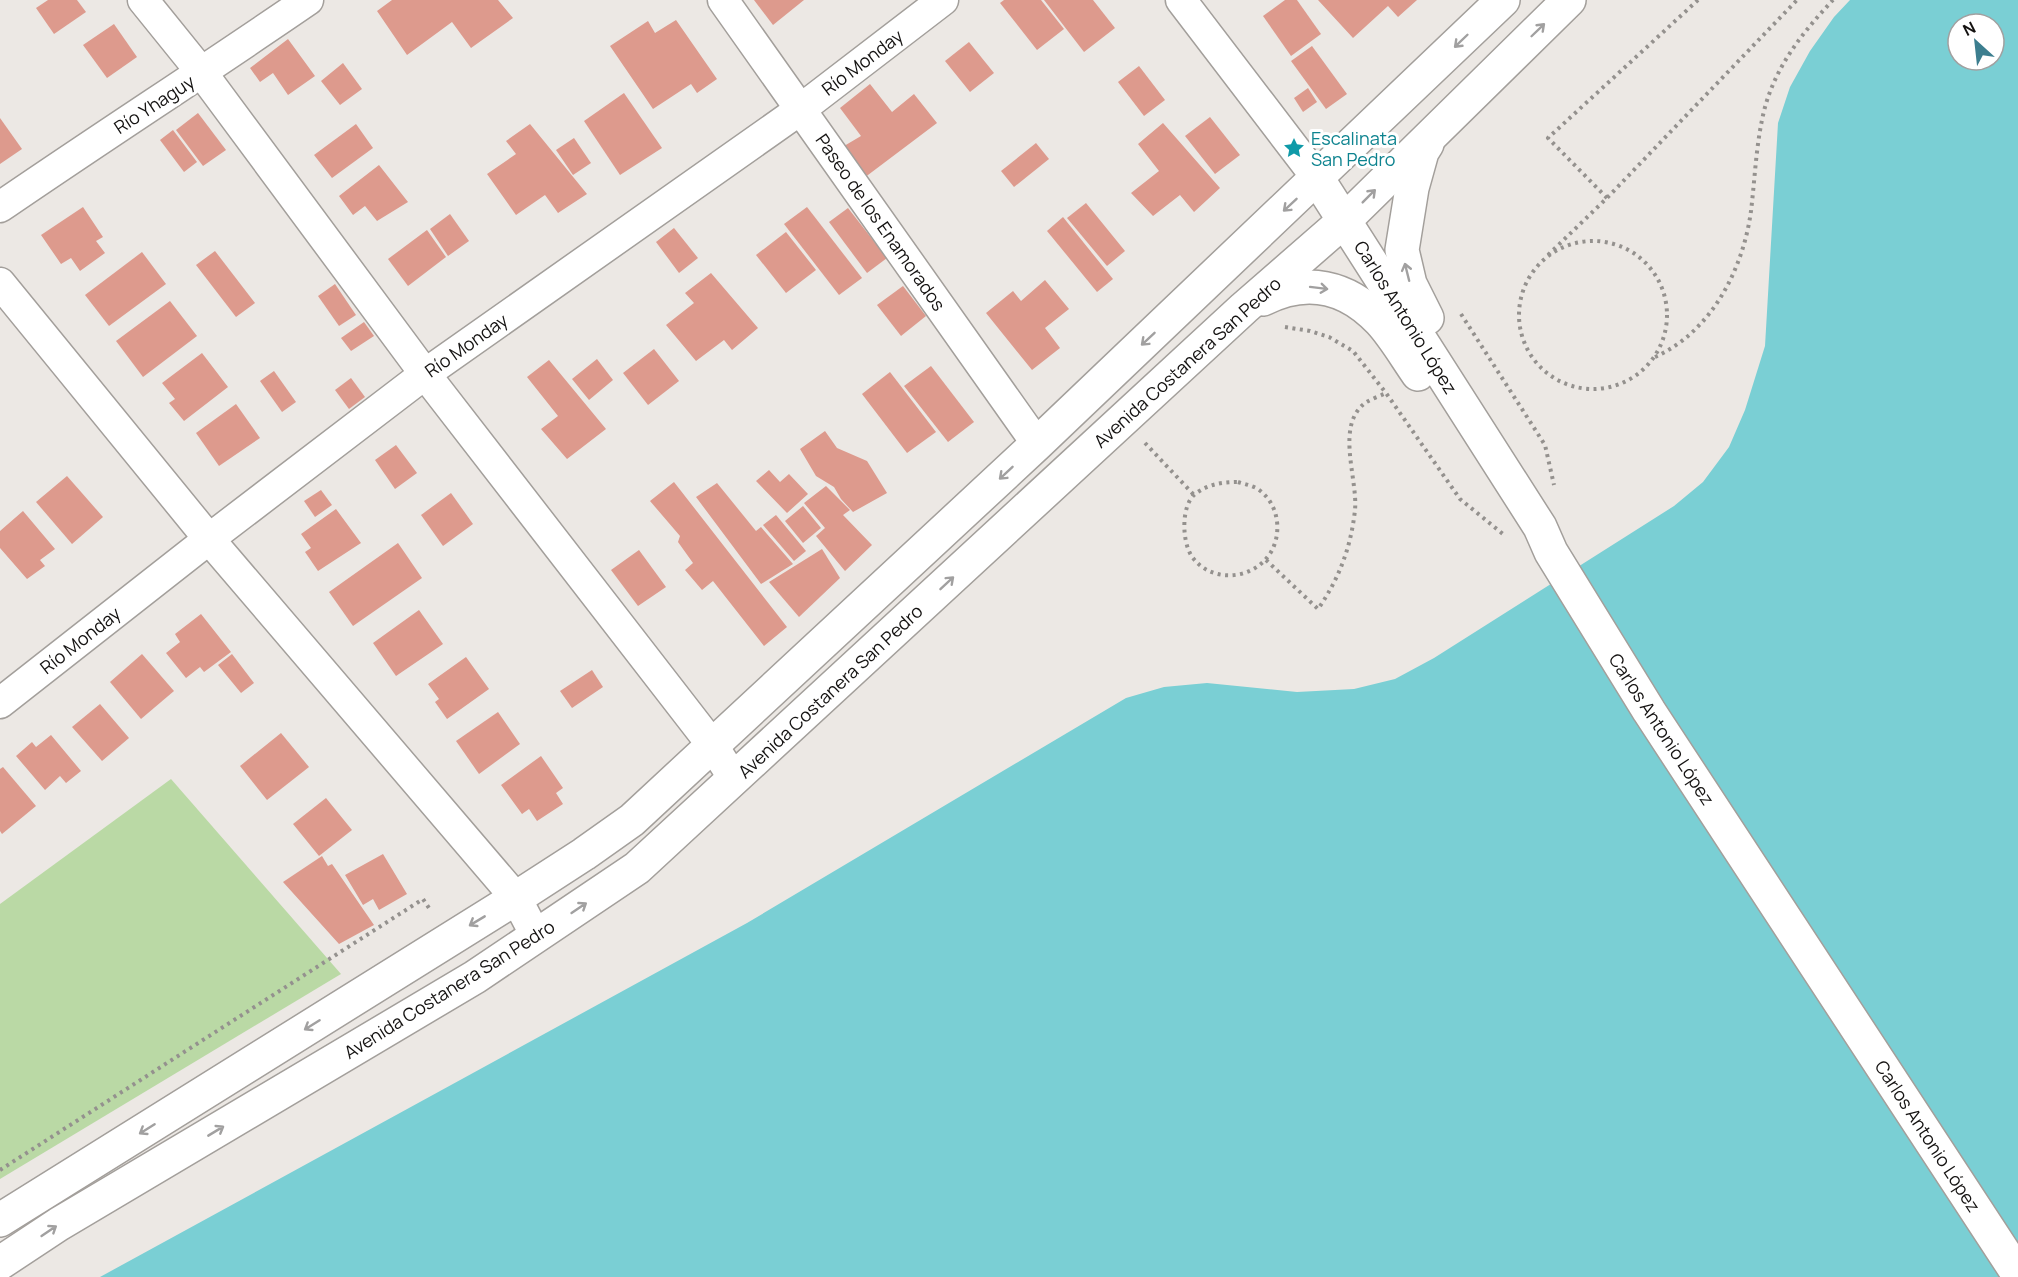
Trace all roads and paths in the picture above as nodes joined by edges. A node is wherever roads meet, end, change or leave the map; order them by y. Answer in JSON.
{"nodes":[{"id":1,"x":143,"y":0,"type":"edge"},
{"id":2,"x":308,"y":0,"type":"edge"},
{"id":3,"x":723,"y":0,"type":"edge"},
{"id":4,"x":943,"y":0,"type":"edge"},
{"id":5,"x":1181,"y":0,"type":"edge"},
{"id":6,"x":1503,"y":0,"type":"edge"},
{"id":7,"x":1569,"y":0,"type":"edge"},
{"id":8,"x":1698,"y":0,"type":"edge"},
{"id":9,"x":1797,"y":0,"type":"edge"},
{"id":10,"x":1833,"y":0,"type":"edge"},
{"id":11,"x":202,"y":73,"type":"junction"},
{"id":12,"x":801,"y":109,"type":"junction"},
{"id":13,"x":1438,"y":127,"type":"junction"},
{"id":14,"x":1317,"y":178,"type":"junction"},
{"id":15,"x":1607,"y":198,"type":"junction"},
{"id":16,"x":0,"y":207,"type":"edge"},
{"id":17,"x":1345,"y":220,"type":"junction"},
{"id":18,"x":1541,"y":262,"type":"junction"},
{"id":19,"x":0,"y":283,"type":"edge"},
{"id":20,"x":1244,"y":308,"type":"junction"},
{"id":21,"x":1460,"y":311,"type":"dead end"},
{"id":22,"x":1655,"y":357,"type":"junction"},
{"id":23,"x":425,"y":374,"type":"junction"},
{"id":24,"x":1386,"y":393,"type":"dead end"},
{"id":25,"x":1141,"y":439,"type":"dead end"},
{"id":26,"x":1037,"y":444,"type":"junction"},
{"id":27,"x":1554,"y":488,"type":"dead end"},
{"id":28,"x":1194,"y":495,"type":"junction"},
{"id":29,"x":209,"y":539,"type":"junction"},
{"id":30,"x":1546,"y":540,"type":"junction"},
{"id":31,"x":1266,"y":560,"type":"junction"},
{"id":32,"x":0,"y":703,"type":"edge"},
{"id":33,"x":713,"y":746,"type":"junction"},
{"id":34,"x":734,"y":779,"type":"junction"},
{"id":35,"x":516,"y":898,"type":"junction"},
{"id":36,"x":423,"y":899,"type":"dead end"},
{"id":37,"x":536,"y":936,"type":"junction"},
{"id":38,"x":0,"y":1170,"type":"edge"},
{"id":39,"x":0,"y":1220,"type":"edge"},
{"id":40,"x":0,"y":1263,"type":"edge"},
{"id":41,"x":2018,"y":1274,"type":"edge"}],
"edges":[{"from":1,"to":11,"type":"street"},
{"from":2,"to":11,"type":"street","name":"Río Yhaguy"},
{"from":3,"to":12,"type":"street","name":"Paseo de los Enamorados"},
{"from":4,"to":12,"type":"street","name":"Río Monday"},
{"from":5,"to":14,"type":"street"},
{"from":6,"to":14,"type":"main road","one_way":true},
{"from":13,"to":7,"type":"main road","name":"Avenida Costanera San Pedro","one_way":true},
{"from":8,"to":15,"type":"path"},
{"from":9,"to":15,"type":"path"},
{"from":10,"to":22,"type":"path"},
{"from":11,"to":16,"type":"street","name":"Río Yhaguy"},
{"from":11,"to":23,"type":"street"},
{"from":12,"to":23,"type":"street","name":"Río Monday"},
{"from":12,"to":26,"type":"street","name":"Paseo de los Enamorados"},
{"from":17,"to":13,"type":"main road","name":"Avenida Costanera San Pedro","one_way":true},
{"from":30,"to":13,"type":"main road","one_way":true},
{"from":14,"to":17,"type":"main road","name":"Carlos Antonio López"},
{"from":14,"to":26,"type":"main road","one_way":true},
{"from":15,"to":18,"type":"path"},
{"from":17,"to":20,"type":"main road","name":"Avenida Costanera San Pedro"},
{"from":17,"to":30,"type":"main road","name":"Carlos Antonio López"},
{"from":18,"to":22,"type":"path"},
{"from":18,"to":22,"type":"path"},
{"from":19,"to":29,"type":"street"},
{"from":20,"to":30,"type":"main road","one_way":true},
{"from":34,"to":20,"type":"main road","name":"Avenida Costanera San Pedro","one_way":true},
{"from":21,"to":27,"type":"path"},
{"from":23,"to":29,"type":"street","name":"Río Monday"},
{"from":23,"to":33,"type":"street"},
{"from":24,"to":31,"type":"path"},
{"from":25,"to":28,"type":"path"},
{"from":26,"to":33,"type":"main road","one_way":true},
{"from":28,"to":31,"type":"path"},
{"from":28,"to":31,"type":"path"},
{"from":29,"to":32,"type":"street","name":"Río Monday"},
{"from":29,"to":35,"type":"street"},
{"from":30,"to":41,"type":"main road","name":"Carlos Antonio López"},
{"from":33,"to":34,"type":"street"},
{"from":33,"to":35,"type":"main road"},
{"from":37,"to":34,"type":"main road","name":"Avenida Costanera San Pedro","one_way":true},
{"from":35,"to":37,"type":"street"},
{"from":35,"to":39,"type":"main road","one_way":true},
{"from":36,"to":38,"type":"path"},
{"from":40,"to":37,"type":"main road","name":"Avenida Costanera San Pedro","one_way":true}]}
